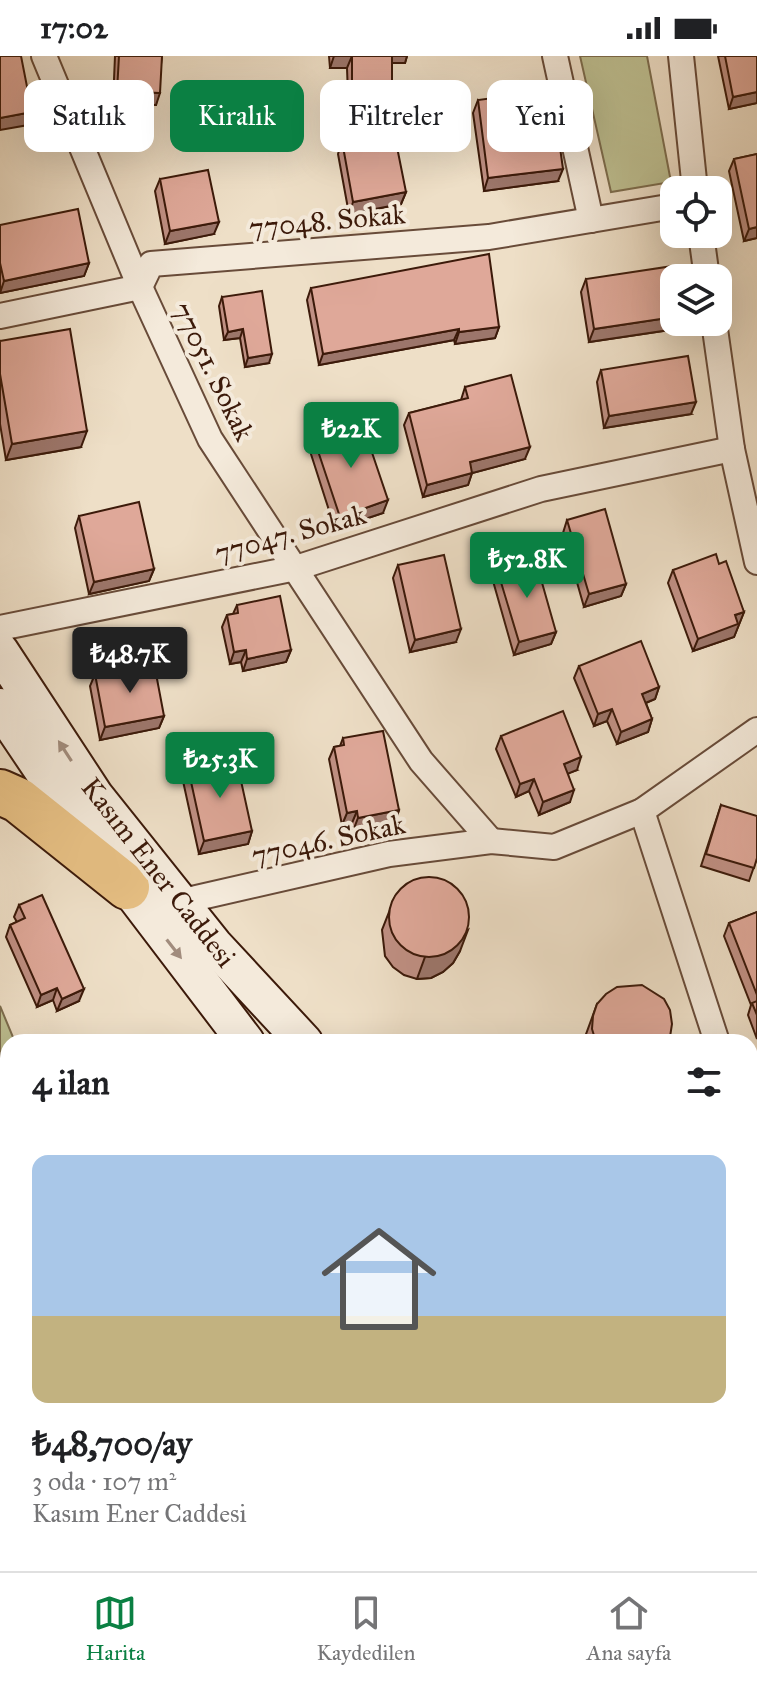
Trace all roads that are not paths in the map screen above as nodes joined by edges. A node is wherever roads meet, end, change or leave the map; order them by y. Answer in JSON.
{"nodes":[{"id":1,"x":44,"y":56,"type":"edge"},
{"id":2,"x":555,"y":56,"type":"edge"},
{"id":3,"x":681,"y":56,"type":"edge"},
{"id":4,"x":694,"y":176,"type":"edge"},
{"id":5,"x":660,"y":208,"type":"edge"},
{"id":6,"x":591,"y":220,"type":"junction"},
{"id":7,"x":140,"y":287,"type":"junction"},
{"id":8,"x":0,"y":316,"type":"edge"},
{"id":9,"x":716,"y":336,"type":"edge"},
{"id":10,"x":732,"y":449,"type":"junction"},
{"id":11,"x":757,"y":562,"type":"edge"},
{"id":12,"x":296,"y":568,"type":"junction"},
{"id":13,"x":0,"y":628,"type":"edge"},
{"id":14,"x":0,"y":651,"type":"edge"},
{"id":15,"x":0,"y":707,"type":"edge"},
{"id":16,"x":757,"y":730,"type":"edge"},
{"id":17,"x":0,"y":792,"type":"edge"},
{"id":18,"x":642,"y":811,"type":"junction"},
{"id":19,"x":491,"y":841,"type":"junction"},
{"id":20,"x":127,"y":887,"type":"junction"},
{"id":21,"x":179,"y":902,"type":"junction"},
{"id":22,"x":240,"y":1034,"type":"edge"},
{"id":23,"x":296,"y":1034,"type":"edge"},
{"id":24,"x":714,"y":1034,"type":"edge"}],
"edges":[{"from":1,"to":7,"type":"street","name":"77051. Sokak"},
{"from":2,"to":6,"type":"street"},
{"from":3,"to":4,"type":"street"},
{"from":5,"to":6,"type":"street","name":"77048. Sokak"},
{"from":6,"to":7,"type":"street","name":"77048. Sokak"},
{"from":7,"to":8,"type":"street"},
{"from":7,"to":12,"type":"street","name":"77051. Sokak"},
{"from":9,"to":10,"type":"street"},
{"from":10,"to":11,"type":"street"},
{"from":10,"to":12,"type":"street","name":"77047. Sokak"},
{"from":12,"to":13,"type":"street","name":"77047. Sokak"},
{"from":12,"to":19,"type":"street","name":"77051. Sokak"},
{"from":21,"to":14,"type":"main road","name":"Kasım Ener Caddesi","one_way":true},
{"from":15,"to":20,"type":"main road","name":"Kasım Ener Caddesi"},
{"from":16,"to":18,"type":"street","name":"77046. Sokak"},
{"from":17,"to":20,"type":"highway"},
{"from":18,"to":19,"type":"street","name":"77046. Sokak"},
{"from":18,"to":24,"type":"street"},
{"from":19,"to":21,"type":"street","name":"77046. Sokak"},
{"from":20,"to":22,"type":"main road","name":"Kasım Ener Caddesi","one_way":true},
{"from":21,"to":23,"type":"main road","name":"Kasım Ener Caddesi"}]}
